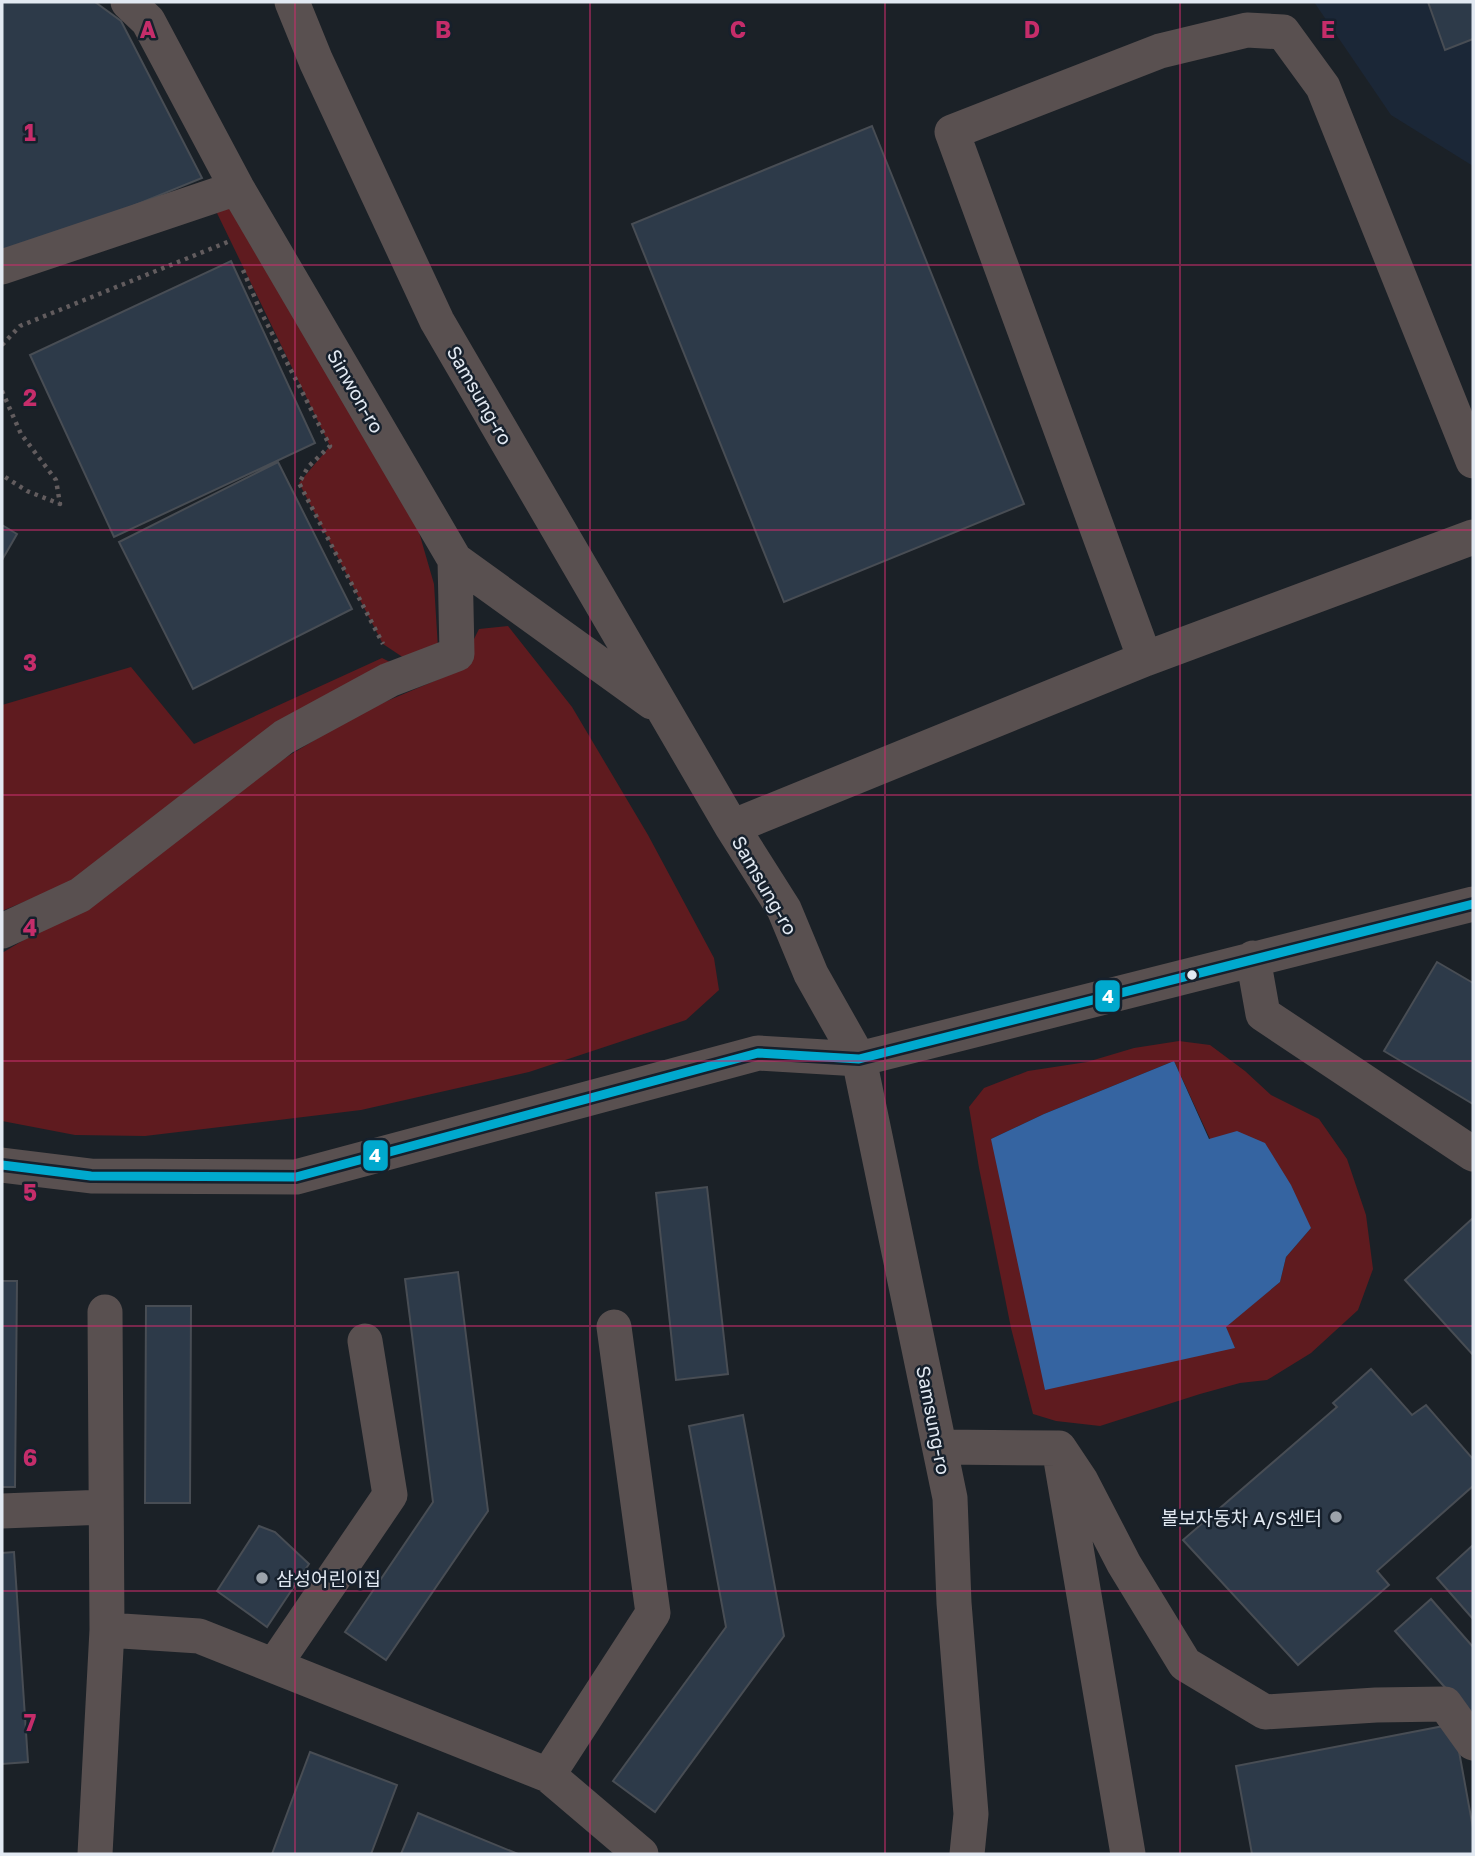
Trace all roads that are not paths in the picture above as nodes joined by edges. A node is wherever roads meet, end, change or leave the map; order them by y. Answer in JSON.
{"nodes":[{"id":1,"x":128,"y":2,"type":"edge"},
{"id":2,"x":292,"y":2,"type":"edge"},
{"id":3,"x":237,"y":188,"type":"junction"},
{"id":4,"x":2,"y":267,"type":"edge"},
{"id":5,"x":1473,"y":461,"type":"edge"},
{"id":6,"x":1473,"y":537,"type":"edge"},
{"id":7,"x":455,"y":560,"type":"junction"},
{"id":8,"x":1145,"y":659,"type":"junction"},
{"id":9,"x":663,"y":710,"type":"junction"},
{"id":10,"x":732,"y":827,"type":"junction"},
{"id":11,"x":1473,"y":904,"type":"edge"},
{"id":12,"x":2,"y":931,"type":"edge"},
{"id":13,"x":1253,"y":958,"type":"junction"},
{"id":14,"x":859,"y":1059,"type":"junction"},
{"id":15,"x":1473,"y":1154,"type":"edge"},
{"id":16,"x":2,"y":1165,"type":"edge"},
{"id":17,"x":105,"y":1312,"type":"dead end"},
{"id":18,"x":614,"y":1327,"type":"dead end"},
{"id":19,"x":365,"y":1341,"type":"dead end"},
{"id":20,"x":941,"y":1447,"type":"junction"},
{"id":21,"x":1059,"y":1448,"type":"junction"},
{"id":22,"x":106,"y":1507,"type":"junction"},
{"id":23,"x":2,"y":1511,"type":"edge"},
{"id":24,"x":107,"y":1630,"type":"junction"},
{"id":25,"x":275,"y":1664,"type":"junction"},
{"id":26,"x":1473,"y":1743,"type":"edge"},
{"id":27,"x":548,"y":1775,"type":"junction"},
{"id":28,"x":95,"y":1854,"type":"edge"},
{"id":29,"x":640,"y":1854,"type":"edge"},
{"id":30,"x":967,"y":1854,"type":"edge"},
{"id":31,"x":1128,"y":1854,"type":"edge"}],
"edges":[{"from":1,"to":3,"type":"street","name":"Sinwon-ro"},
{"from":2,"to":9,"type":"street","name":"Samsung-ro"},
{"from":3,"to":4,"type":"street"},
{"from":3,"to":7,"type":"street","name":"Sinwon-ro"},
{"from":5,"to":8,"type":"street"},
{"from":6,"to":8,"type":"street"},
{"from":7,"to":9,"type":"street","name":"Sinwon-ro"},
{"from":7,"to":12,"type":"street"},
{"from":8,"to":10,"type":"street"},
{"from":9,"to":10,"type":"street","name":"Samsung-ro"},
{"from":10,"to":14,"type":"street","name":"Samsung-ro"},
{"from":11,"to":13,"type":"street"},
{"from":13,"to":14,"type":"street"},
{"from":13,"to":15,"type":"street"},
{"from":14,"to":16,"type":"street"},
{"from":14,"to":20,"type":"street","name":"Samsung-ro"},
{"from":17,"to":22,"type":"street"},
{"from":18,"to":27,"type":"street"},
{"from":19,"to":25,"type":"street"},
{"from":20,"to":21,"type":"street"},
{"from":20,"to":30,"type":"street","name":"Samsung-ro"},
{"from":21,"to":26,"type":"street"},
{"from":21,"to":31,"type":"street"},
{"from":22,"to":23,"type":"street"},
{"from":22,"to":24,"type":"street"},
{"from":24,"to":25,"type":"street"},
{"from":24,"to":28,"type":"street"},
{"from":25,"to":27,"type":"street"},
{"from":27,"to":29,"type":"street"}]}
